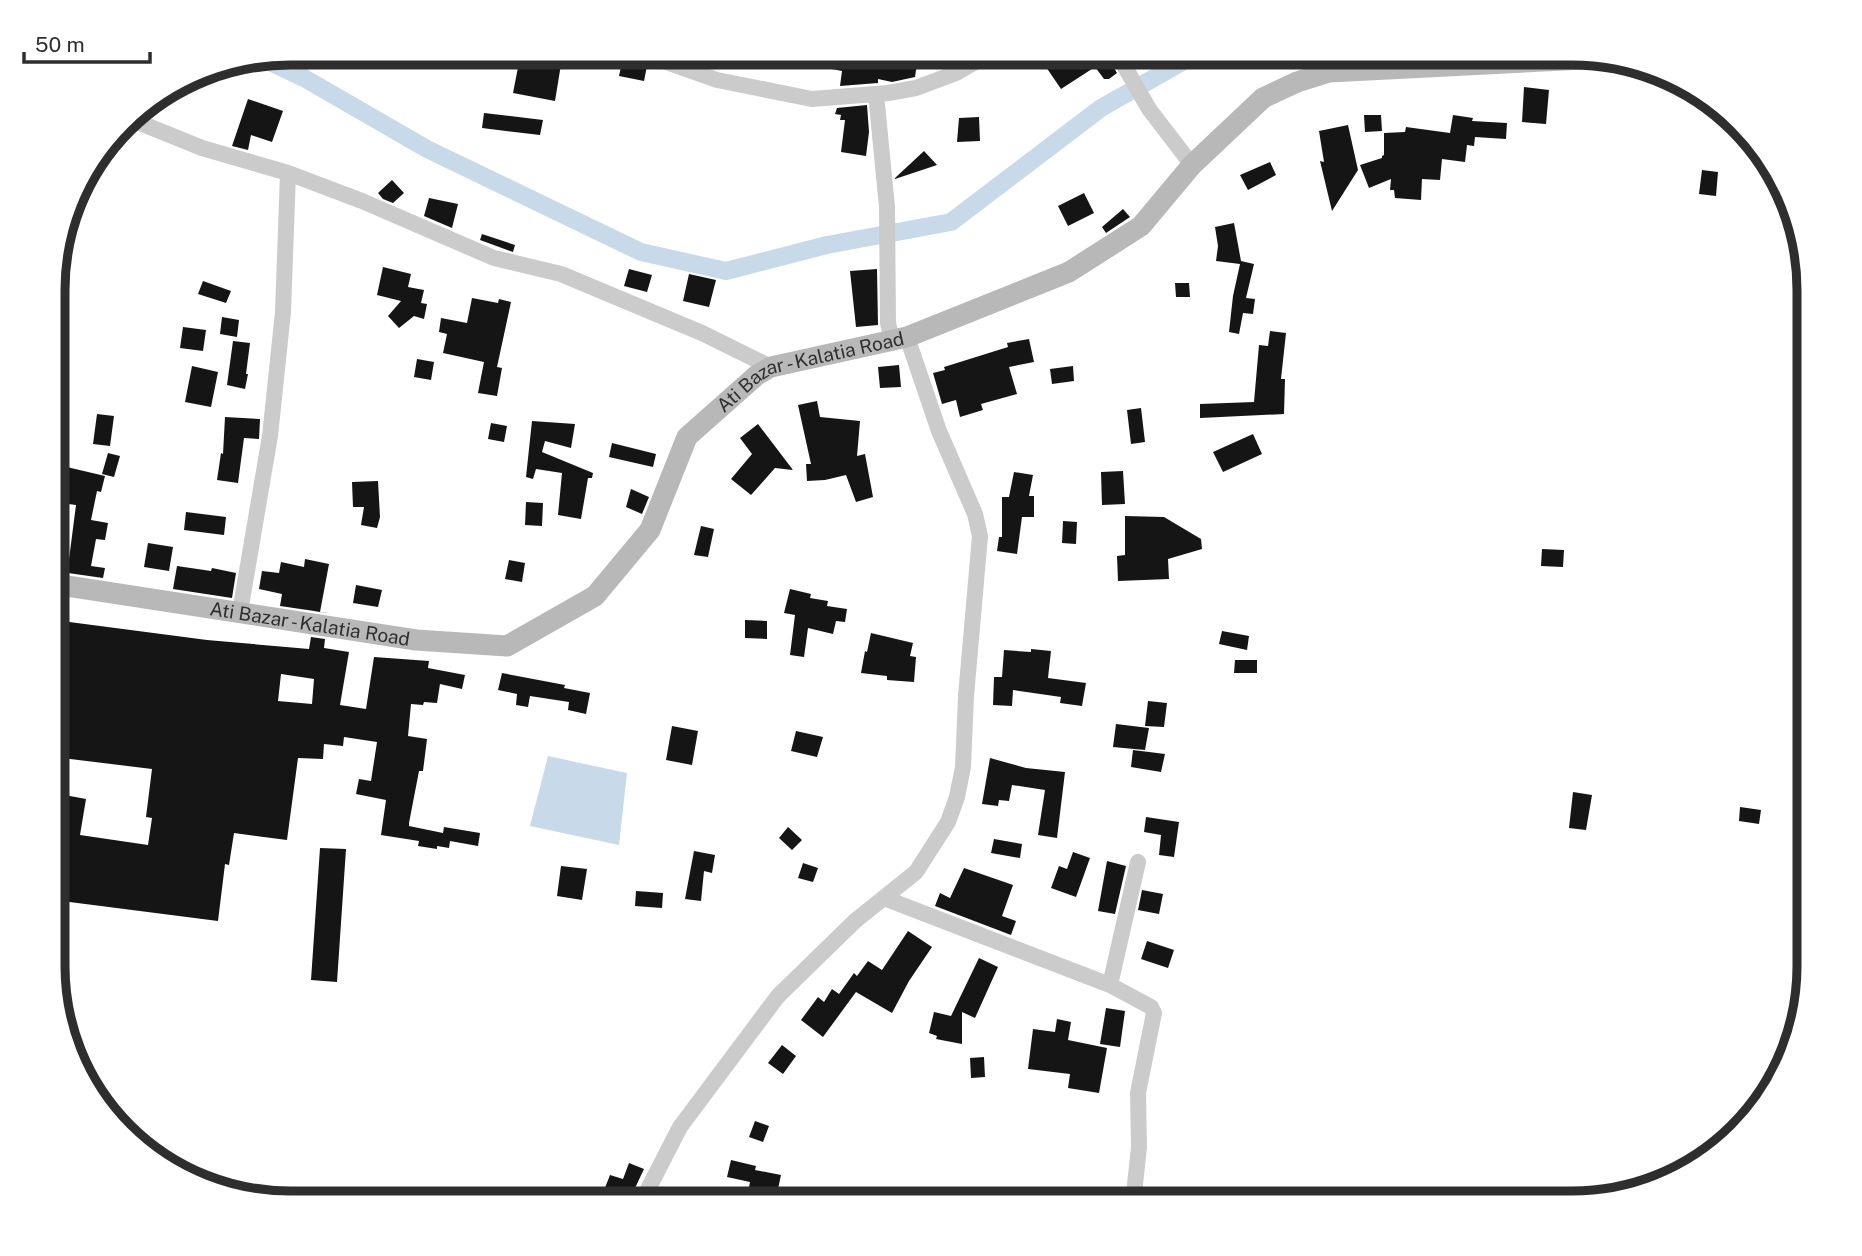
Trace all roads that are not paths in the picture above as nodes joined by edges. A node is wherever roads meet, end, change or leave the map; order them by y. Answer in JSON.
{"nodes":[{"id":1,"x":676,"y":65,"type":"edge"},
{"id":2,"x":968,"y":65,"type":"edge"},
{"id":3,"x":1123,"y":65,"type":"edge"},
{"id":4,"x":1466,"y":65,"type":"edge"},
{"id":5,"x":876,"y":94,"type":"junction"},
{"id":6,"x":139,"y":123,"type":"edge"},
{"id":7,"x":1192,"y":165,"type":"junction"},
{"id":8,"x":288,"y":173,"type":"junction"},
{"id":9,"x":900,"y":339,"type":"junction"},
{"id":10,"x":771,"y":367,"type":"junction"},
{"id":11,"x":65,"y":586,"type":"edge"},
{"id":12,"x":240,"y":612,"type":"junction"},
{"id":13,"x":1138,"y":862,"type":"dead end"},
{"id":14,"x":884,"y":898,"type":"junction"},
{"id":15,"x":1110,"y":985,"type":"junction"},
{"id":16,"x":647,"y":1191,"type":"edge"},
{"id":17,"x":1134,"y":1191,"type":"edge"}],
"edges":[{"from":1,"to":5,"type":"street"},
{"from":2,"to":5,"type":"street"},
{"from":3,"to":7,"type":"street"},
{"from":4,"to":7,"type":"main road","name":"Ati Bazar - Kalatia Road"},
{"from":5,"to":9,"type":"street"},
{"from":6,"to":8,"type":"street"},
{"from":7,"to":9,"type":"main road","name":"Ati Bazar - Kalatia Road"},
{"from":8,"to":10,"type":"street"},
{"from":8,"to":12,"type":"street"},
{"from":9,"to":10,"type":"main road","name":"Ati Bazar - Kalatia Road"},
{"from":9,"to":14,"type":"street"},
{"from":10,"to":12,"type":"main road","name":"Ati Bazar - Kalatia Road"},
{"from":11,"to":12,"type":"main road","name":"Ati Bazar - Kalatia Road"},
{"from":13,"to":15,"type":"street"},
{"from":14,"to":15,"type":"street"},
{"from":14,"to":16,"type":"street"},
{"from":15,"to":17,"type":"street"}]}
